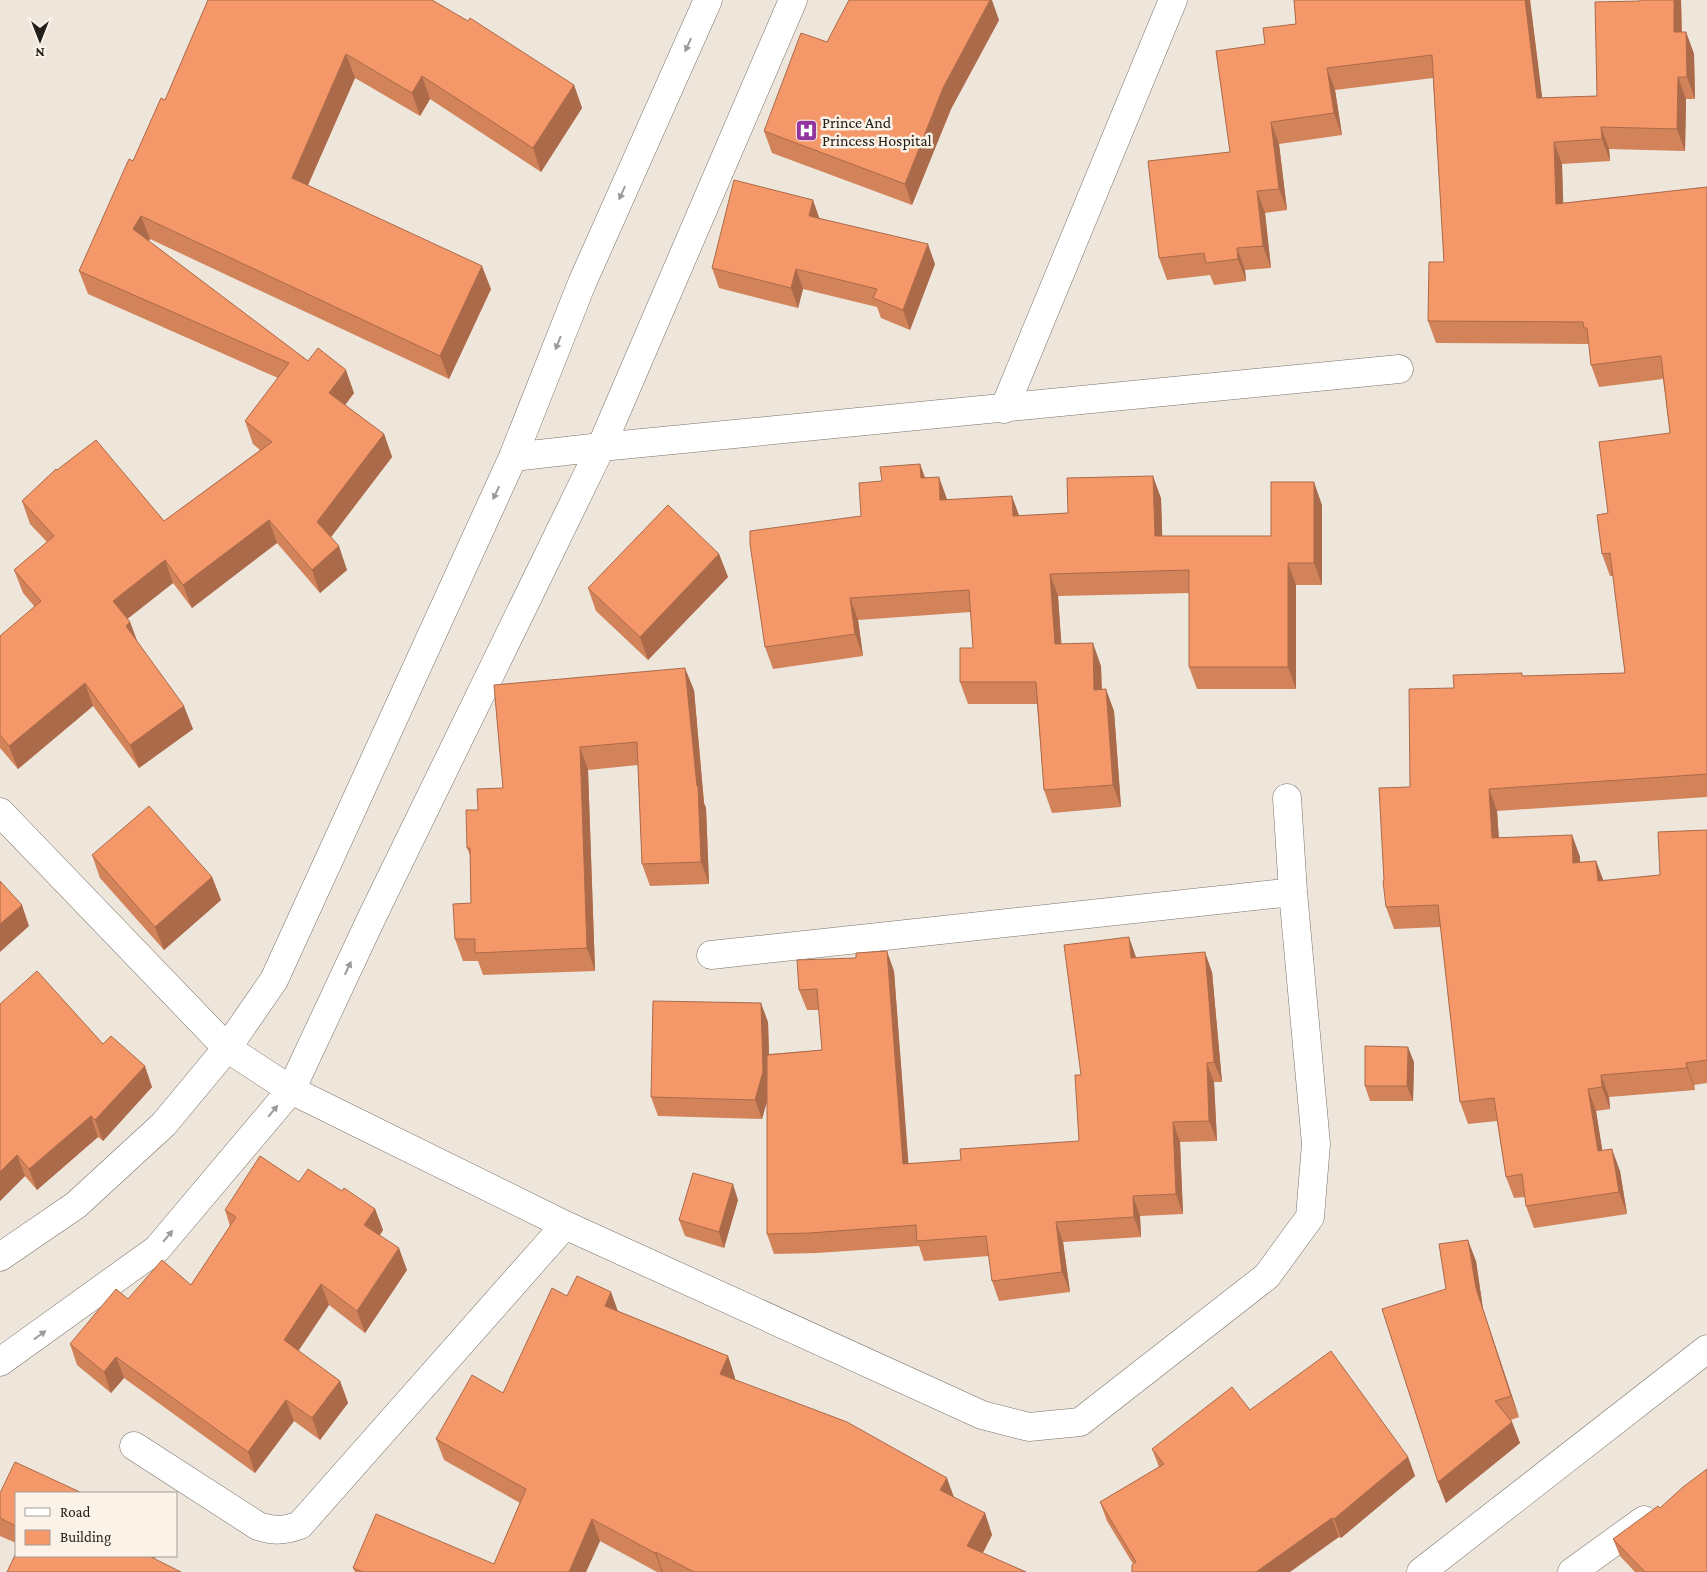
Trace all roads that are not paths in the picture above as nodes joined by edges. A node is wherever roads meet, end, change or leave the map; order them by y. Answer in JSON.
{"nodes":[{"id":1,"x":708,"y":0,"type":"edge"},
{"id":2,"x":793,"y":0,"type":"edge"},
{"id":3,"x":1173,"y":0,"type":"edge"},
{"id":4,"x":1399,"y":369,"type":"dead end"},
{"id":5,"x":1004,"y":408,"type":"junction"},
{"id":6,"x":601,"y":447,"type":"junction"},
{"id":7,"x":513,"y":457,"type":"junction"},
{"id":8,"x":1287,"y":798,"type":"dead end"},
{"id":9,"x":0,"y":812,"type":"edge"},
{"id":10,"x":1293,"y":892,"type":"junction"},
{"id":11,"x":710,"y":955,"type":"dead end"},
{"id":12,"x":228,"y":1048,"type":"junction"},
{"id":13,"x":291,"y":1090,"type":"junction"},
{"id":14,"x":565,"y":1225,"type":"junction"},
{"id":15,"x":0,"y":1257,"type":"edge"},
{"id":16,"x":1707,"y":1349,"type":"edge"},
{"id":17,"x":0,"y":1362,"type":"edge"},
{"id":18,"x":134,"y":1446,"type":"dead end"},
{"id":19,"x":1660,"y":1508,"type":"edge"},
{"id":20,"x":1421,"y":1572,"type":"edge"},
{"id":21,"x":1572,"y":1572,"type":"edge"}],
"edges":[{"from":1,"to":7,"type":"street","one_way":true},
{"from":2,"to":6,"type":"street"},
{"from":3,"to":5,"type":"street"},
{"from":4,"to":5,"type":"street"},
{"from":5,"to":6,"type":"street"},
{"from":6,"to":7,"type":"street"},
{"from":13,"to":6,"type":"street","one_way":true},
{"from":7,"to":12,"type":"street","one_way":true},
{"from":8,"to":10,"type":"street"},
{"from":9,"to":12,"type":"street"},
{"from":10,"to":11,"type":"street"},
{"from":10,"to":14,"type":"street"},
{"from":12,"to":13,"type":"street"},
{"from":12,"to":15,"type":"street"},
{"from":13,"to":14,"type":"street"},
{"from":17,"to":13,"type":"street","one_way":true},
{"from":14,"to":18,"type":"street"},
{"from":16,"to":20,"type":"street"},
{"from":19,"to":21,"type":"street"}]}
